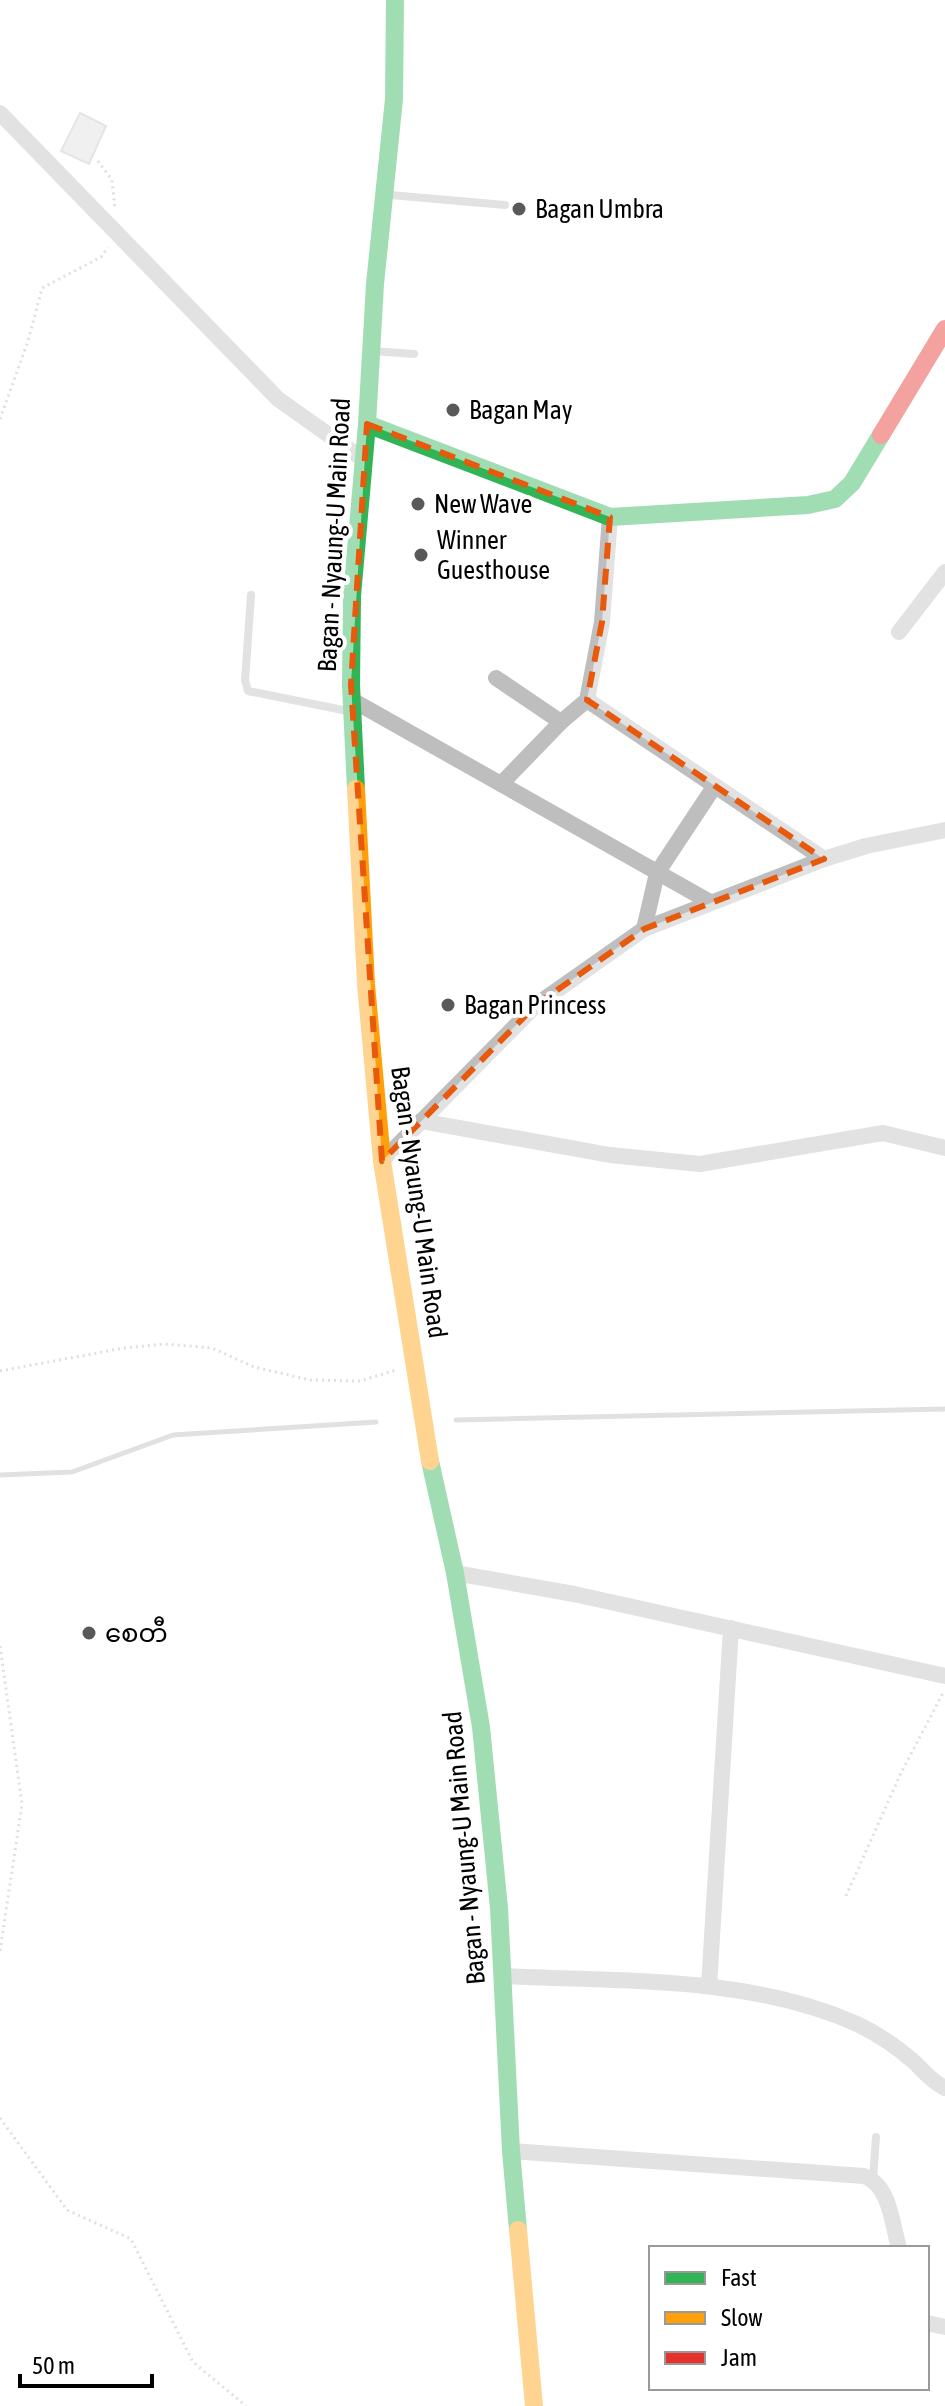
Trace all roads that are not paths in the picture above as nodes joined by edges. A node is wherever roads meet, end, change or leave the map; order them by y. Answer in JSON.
{"nodes":[{"id":1,"x":395,"y":0,"type":"edge"},
{"id":2,"x":0,"y":113,"type":"edge"},
{"id":3,"x":386,"y":195,"type":"junction"},
{"id":4,"x":505,"y":205,"type":"dead end"},
{"id":5,"x":945,"y":329,"type":"edge"},
{"id":6,"x":372,"y":351,"type":"junction"},
{"id":7,"x":414,"y":354,"type":"dead end"},
{"id":8,"x":367,"y":424,"type":"junction"},
{"id":9,"x":364,"y":460,"type":"junction"},
{"id":10,"x":610,"y":517,"type":"junction"},
{"id":11,"x":945,"y":572,"type":"edge"},
{"id":12,"x":251,"y":595,"type":"dead end"},
{"id":13,"x":899,"y":632,"type":"dead end"},
{"id":14,"x":496,"y":678,"type":"dead end"},
{"id":15,"x":587,"y":700,"type":"junction"},
{"id":16,"x":353,"y":706,"type":"junction"},
{"id":17,"x":561,"y":722,"type":"junction"},
{"id":18,"x":501,"y":784,"type":"junction"},
{"id":19,"x":714,"y":787,"type":"junction"},
{"id":20,"x":945,"y":830,"type":"edge"},
{"id":21,"x":824,"y":859,"type":"junction"},
{"id":22,"x":657,"y":873,"type":"junction"},
{"id":23,"x":710,"y":902,"type":"junction"},
{"id":24,"x":644,"y":929,"type":"junction"},
{"id":25,"x":421,"y":1121,"type":"junction"},
{"id":26,"x":945,"y":1148,"type":"edge"},
{"id":27,"x":382,"y":1161,"type":"junction"},
{"id":28,"x":455,"y":1573,"type":"junction"},
{"id":29,"x":731,"y":1628,"type":"junction"},
{"id":30,"x":945,"y":1676,"type":"edge"},
{"id":31,"x":503,"y":1976,"type":"junction"},
{"id":32,"x":709,"y":1986,"type":"junction"},
{"id":33,"x":945,"y":2088,"type":"edge"},
{"id":34,"x":876,"y":2137,"type":"dead end"},
{"id":35,"x":511,"y":2151,"type":"junction"},
{"id":36,"x":873,"y":2179,"type":"junction"},
{"id":37,"x":898,"y":2246,"type":"edge"},
{"id":38,"x":534,"y":2406,"type":"edge"}],
"edges":[{"from":1,"to":3,"type":"main road","name":"Bagan - Nyaung-U Main Road"},
{"from":2,"to":9,"type":"street"},
{"from":3,"to":4,"type":"lane"},
{"from":3,"to":6,"type":"main road","name":"Bagan - Nyaung-U Main Road"},
{"from":5,"to":10,"type":"main road"},
{"from":6,"to":7,"type":"lane"},
{"from":6,"to":8,"type":"main road","name":"Bagan - Nyaung-U Main Road"},
{"from":8,"to":9,"type":"main road","name":"Bagan - Nyaung-U Main Road"},
{"from":8,"to":10,"type":"main road"},
{"from":9,"to":16,"type":"main road","name":"Bagan - Nyaung-U Main Road"},
{"from":10,"to":15,"type":"street"},
{"from":11,"to":13,"type":"street"},
{"from":12,"to":16,"type":"lane"},
{"from":14,"to":17,"type":"street"},
{"from":15,"to":17,"type":"street"},
{"from":15,"to":19,"type":"street"},
{"from":16,"to":18,"type":"street"},
{"from":16,"to":27,"type":"main road","name":"Bagan - Nyaung-U Main Road"},
{"from":17,"to":18,"type":"street"},
{"from":18,"to":22,"type":"street"},
{"from":19,"to":21,"type":"street"},
{"from":19,"to":22,"type":"street"},
{"from":20,"to":21,"type":"street"},
{"from":21,"to":23,"type":"street"},
{"from":22,"to":23,"type":"street"},
{"from":22,"to":24,"type":"street"},
{"from":23,"to":24,"type":"street"},
{"from":24,"to":25,"type":"street"},
{"from":25,"to":26,"type":"street"},
{"from":25,"to":27,"type":"street"},
{"from":27,"to":28,"type":"main road","name":"Bagan - Nyaung-U Main Road"},
{"from":28,"to":29,"type":"street"},
{"from":28,"to":31,"type":"main road","name":"Bagan - Nyaung-U Main Road"},
{"from":29,"to":30,"type":"street"},
{"from":29,"to":32,"type":"street"},
{"from":31,"to":32,"type":"street"},
{"from":31,"to":35,"type":"main road","name":"Bagan - Nyaung-U Main Road"},
{"from":32,"to":33,"type":"street"},
{"from":34,"to":36,"type":"lane"},
{"from":35,"to":36,"type":"street"},
{"from":35,"to":38,"type":"main road","name":"Bagan - Nyaung-U Main Road"},
{"from":36,"to":37,"type":"street"}]}
